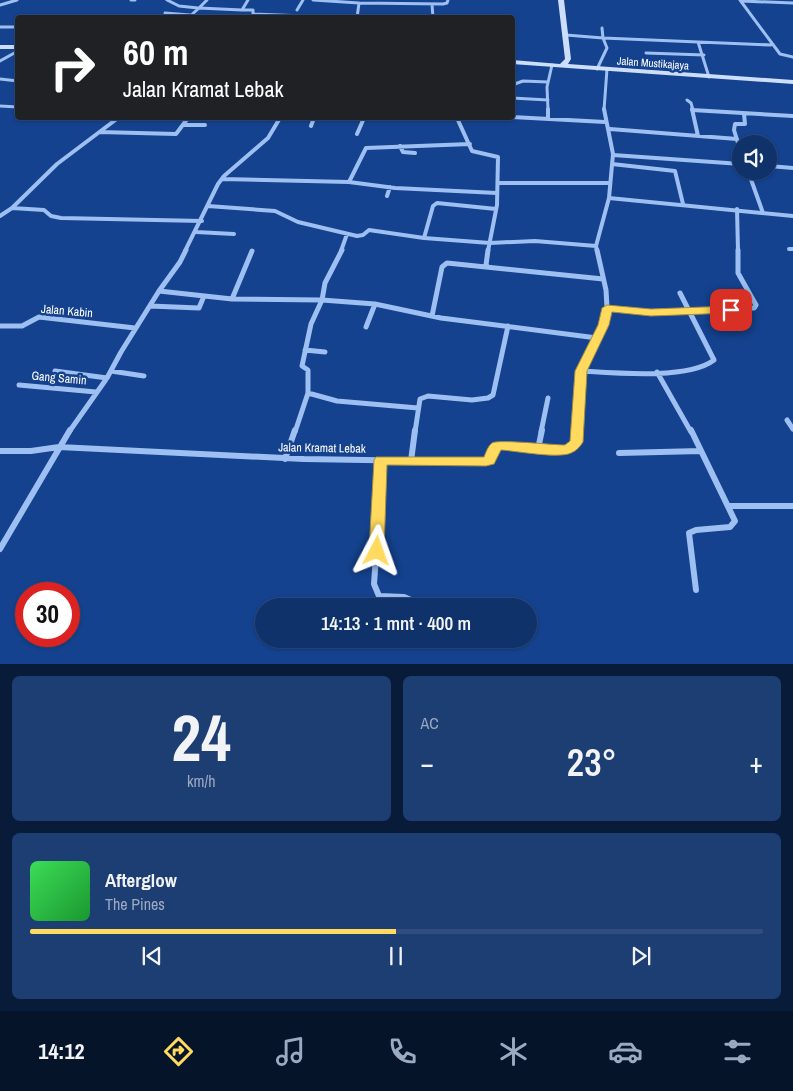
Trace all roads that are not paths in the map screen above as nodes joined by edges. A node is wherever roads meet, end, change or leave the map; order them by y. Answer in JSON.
{"nodes":[{"id":1,"x":9,"y":0,"type":"edge"},
{"id":2,"x":17,"y":0,"type":"edge"},
{"id":3,"x":131,"y":0,"type":"edge"},
{"id":4,"x":135,"y":0,"type":"edge"},
{"id":5,"x":167,"y":0,"type":"edge"},
{"id":6,"x":208,"y":0,"type":"edge"},
{"id":7,"x":248,"y":0,"type":"edge"},
{"id":8,"x":303,"y":0,"type":"edge"},
{"id":9,"x":313,"y":0,"type":"edge"},
{"id":10,"x":448,"y":0,"type":"edge"},
{"id":11,"x":561,"y":0,"type":"edge"},
{"id":12,"x":740,"y":0,"type":"edge"},
{"id":13,"x":363,"y":2,"type":"edge"},
{"id":14,"x":359,"y":3,"type":"junction"},
{"id":15,"x":793,"y":3,"type":"edge"},
{"id":16,"x":0,"y":4,"type":"edge"},
{"id":17,"x":432,"y":4,"type":"junction"},
{"id":18,"x":199,"y":8,"type":"junction"},
{"id":19,"x":80,"y":10,"type":"dead end"},
{"id":20,"x":242,"y":10,"type":"junction"},
{"id":21,"x":297,"y":10,"type":"dead end"},
{"id":22,"x":165,"y":13,"type":"dead end"},
{"id":23,"x":78,"y":15,"type":"edge"},
{"id":24,"x":181,"y":15,"type":"edge"},
{"id":25,"x":190,"y":15,"type":"edge"},
{"id":26,"x":275,"y":15,"type":"edge"},
{"id":27,"x":357,"y":15,"type":"edge"},
{"id":28,"x":433,"y":15,"type":"edge"},
{"id":29,"x":0,"y":27,"type":"edge"},
{"id":30,"x":15,"y":27,"type":"edge"},
{"id":31,"x":602,"y":28,"type":"dead end"},
{"id":32,"x":566,"y":35,"type":"junction"},
{"id":33,"x":603,"y":38,"type":"junction"},
{"id":34,"x":698,"y":42,"type":"junction"},
{"id":35,"x":771,"y":44,"type":"junction"},
{"id":36,"x":0,"y":47,"type":"edge"},
{"id":37,"x":15,"y":49,"type":"edge"},
{"id":38,"x":15,"y":51,"type":"edge"},
{"id":39,"x":646,"y":53,"type":"dead end"},
{"id":40,"x":704,"y":55,"type":"junction"},
{"id":41,"x":793,"y":57,"type":"edge"},
{"id":42,"x":568,"y":58,"type":"junction"},
{"id":43,"x":0,"y":62,"type":"edge"},
{"id":44,"x":515,"y":62,"type":"edge"},
{"id":45,"x":552,"y":65,"type":"junction"},
{"id":46,"x":560,"y":66,"type":"junction"},
{"id":47,"x":588,"y":68,"type":"junction"},
{"id":48,"x":597,"y":69,"type":"junction"},
{"id":49,"x":607,"y":70,"type":"junction"},
{"id":50,"x":709,"y":76,"type":"junction"},
{"id":51,"x":0,"y":79,"type":"edge"},
{"id":52,"x":15,"y":81,"type":"edge"},
{"id":53,"x":548,"y":82,"type":"junction"},
{"id":54,"x":793,"y":82,"type":"edge"},
{"id":55,"x":515,"y":84,"type":"edge"},
{"id":56,"x":515,"y":98,"type":"edge"},
{"id":57,"x":548,"y":100,"type":"junction"},
{"id":58,"x":688,"y":100,"type":"dead end"},
{"id":59,"x":0,"y":106,"type":"edge"},
{"id":60,"x":15,"y":107,"type":"edge"},
{"id":61,"x":692,"y":110,"type":"junction"},
{"id":62,"x":744,"y":114,"type":"junction"},
{"id":63,"x":515,"y":116,"type":"edge"},
{"id":64,"x":793,"y":116,"type":"edge"},
{"id":65,"x":548,"y":118,"type":"junction"},
{"id":66,"x":115,"y":120,"type":"edge"},
{"id":67,"x":187,"y":120,"type":"edge"},
{"id":68,"x":279,"y":120,"type":"edge"},
{"id":69,"x":313,"y":120,"type":"edge"},
{"id":70,"x":363,"y":120,"type":"edge"},
{"id":71,"x":458,"y":120,"type":"edge"},
{"id":72,"x":605,"y":122,"type":"junction"},
{"id":73,"x":183,"y":125,"type":"junction"},
{"id":74,"x":204,"y":125,"type":"dead end"},
{"id":75,"x":311,"y":126,"type":"dead end"},
{"id":76,"x":610,"y":129,"type":"junction"},
{"id":77,"x":99,"y":132,"type":"junction"},
{"id":78,"x":357,"y":134,"type":"dead end"},
{"id":79,"x":736,"y":135,"type":"edge"},
{"id":80,"x":698,"y":136,"type":"junction"},
{"id":81,"x":732,"y":139,"type":"edge"},
{"id":82,"x":470,"y":144,"type":"junction"},
{"id":83,"x":400,"y":146,"type":"junction"},
{"id":84,"x":416,"y":153,"type":"dead end"},
{"id":85,"x":613,"y":155,"type":"junction"},
{"id":86,"x":732,"y":163,"type":"edge"},
{"id":87,"x":612,"y":164,"type":"junction"},
{"id":88,"x":777,"y":167,"type":"edge"},
{"id":89,"x":793,"y":168,"type":"edge"},
{"id":90,"x":222,"y":179,"type":"junction"},
{"id":91,"x":751,"y":180,"type":"edge"},
{"id":92,"x":349,"y":182,"type":"junction"},
{"id":93,"x":499,"y":183,"type":"junction"},
{"id":94,"x":610,"y":184,"type":"junction"},
{"id":95,"x":390,"y":187,"type":"junction"},
{"id":96,"x":497,"y":193,"type":"junction"},
{"id":97,"x":387,"y":196,"type":"dead end"},
{"id":98,"x":610,"y":198,"type":"junction"},
{"id":99,"x":683,"y":204,"type":"junction"},
{"id":100,"x":208,"y":206,"type":"junction"},
{"id":101,"x":12,"y":208,"type":"junction"},
{"id":102,"x":496,"y":209,"type":"junction"},
{"id":103,"x":737,"y":209,"type":"junction"},
{"id":104,"x":762,"y":212,"type":"junction"},
{"id":105,"x":793,"y":216,"type":"edge"},
{"id":106,"x":1,"y":217,"type":"edge"},
{"id":107,"x":202,"y":222,"type":"junction"},
{"id":108,"x":196,"y":232,"type":"junction"},
{"id":109,"x":234,"y":234,"type":"dead end"},
{"id":110,"x":347,"y":234,"type":"junction"},
{"id":111,"x":424,"y":238,"type":"junction"},
{"id":112,"x":490,"y":243,"type":"junction"},
{"id":113,"x":596,"y":246,"type":"junction"},
{"id":114,"x":252,"y":250,"type":"dead end"},
{"id":115,"x":488,"y":267,"type":"junction"},
{"id":116,"x":603,"y":278,"type":"junction"},
{"id":117,"x":159,"y":291,"type":"junction"},
{"id":118,"x":680,"y":293,"type":"dead end"},
{"id":119,"x":204,"y":296,"type":"junction"},
{"id":120,"x":232,"y":299,"type":"junction"},
{"id":121,"x":322,"y":300,"type":"junction"},
{"id":122,"x":375,"y":304,"type":"junction"},
{"id":123,"x":150,"y":306,"type":"junction"},
{"id":124,"x":607,"y":308,"type":"junction"},
{"id":125,"x":691,"y":311,"type":"junction"},
{"id":126,"x":432,"y":316,"type":"junction"},
{"id":127,"x":0,"y":326,"type":"edge"},
{"id":128,"x":508,"y":326,"type":"junction"},
{"id":129,"x":366,"y":327,"type":"dead end"},
{"id":130,"x":135,"y":328,"type":"junction"},
{"id":131,"x":597,"y":338,"type":"junction"},
{"id":132,"x":305,"y":350,"type":"junction"},
{"id":133,"x":326,"y":352,"type":"dead end"},
{"id":134,"x":55,"y":371,"type":"dead end"},
{"id":135,"x":111,"y":371,"type":"junction"},
{"id":136,"x":581,"y":371,"type":"junction"},
{"id":137,"x":657,"y":372,"type":"junction"},
{"id":138,"x":144,"y":376,"type":"dead end"},
{"id":139,"x":108,"y":378,"type":"junction"},
{"id":140,"x":19,"y":385,"type":"dead end"},
{"id":141,"x":96,"y":392,"type":"junction"},
{"id":142,"x":308,"y":393,"type":"junction"},
{"id":143,"x":548,"y":398,"type":"dead end"},
{"id":144,"x":418,"y":408,"type":"junction"},
{"id":145,"x":787,"y":420,"type":"dead end"},
{"id":146,"x":793,"y":429,"type":"edge"},
{"id":147,"x":59,"y":447,"type":"junction"},
{"id":148,"x":538,"y":449,"type":"junction"},
{"id":149,"x":0,"y":451,"type":"edge"},
{"id":150,"x":701,"y":451,"type":"junction"},
{"id":151,"x":619,"y":453,"type":"dead end"},
{"id":152,"x":285,"y":459,"type":"junction"},
{"id":153,"x":380,"y":460,"type":"junction"},
{"id":154,"x":412,"y":460,"type":"junction"},
{"id":155,"x":729,"y":506,"type":"junction"},
{"id":156,"x":793,"y":506,"type":"edge"},
{"id":157,"x":0,"y":549,"type":"edge"},
{"id":158,"x":696,"y":590,"type":"dead end"},
{"id":159,"x":406,"y":598,"type":"edge"}],
"edges":[{"from":1,"to":16,"type":"street"},
{"from":2,"to":16,"type":"street"},
{"from":3,"to":4,"type":"street"},
{"from":5,"to":18,"type":"street"},
{"from":6,"to":18,"type":"street"},
{"from":7,"to":20,"type":"street"},
{"from":8,"to":21,"type":"street"},
{"from":9,"to":14,"type":"street"},
{"from":10,"to":17,"type":"street"},
{"from":11,"to":32,"type":"main road"},
{"from":12,"to":15,"type":"street"},
{"from":12,"to":35,"type":"street"},
{"from":13,"to":14,"type":"street"},
{"from":13,"to":17,"type":"street"},
{"from":14,"to":27,"type":"street"},
{"from":17,"to":28,"type":"street"},
{"from":18,"to":20,"type":"street"},
{"from":18,"to":25,"type":"street"},
{"from":19,"to":23,"type":"street"},
{"from":20,"to":26,"type":"street"},
{"from":22,"to":24,"type":"street"},
{"from":29,"to":30,"type":"street"},
{"from":31,"to":33,"type":"street"},
{"from":32,"to":33,"type":"street"},
{"from":32,"to":42,"type":"main road"},
{"from":33,"to":34,"type":"street"},
{"from":33,"to":48,"type":"street"},
{"from":34,"to":35,"type":"street"},
{"from":34,"to":40,"type":"street"},
{"from":35,"to":41,"type":"street"},
{"from":36,"to":37,"type":"main road"},
{"from":38,"to":43,"type":"street"},
{"from":39,"to":40,"type":"street"},
{"from":40,"to":50,"type":"street"},
{"from":42,"to":46,"type":"main road"},
{"from":42,"to":47,"type":"main road"},
{"from":44,"to":45,"type":"main road","name":"Jalan Mustikajaya"},
{"from":45,"to":46,"type":"main road","name":"Jalan Mustikajaya"},
{"from":45,"to":53,"type":"street"},
{"from":46,"to":47,"type":"main road","name":"Jalan Mustikajaya"},
{"from":47,"to":48,"type":"main road","name":"Jalan Mustikajaya"},
{"from":48,"to":49,"type":"main road","name":"Jalan Mustikajaya"},
{"from":49,"to":50,"type":"main road","name":"Jalan Mustikajaya"},
{"from":49,"to":72,"type":"street"},
{"from":50,"to":54,"type":"main road","name":"Jalan Mustikajaya"},
{"from":51,"to":52,"type":"street"},
{"from":53,"to":55,"type":"street"},
{"from":53,"to":57,"type":"street"},
{"from":56,"to":57,"type":"street"},
{"from":57,"to":65,"type":"street"},
{"from":58,"to":61,"type":"street"},
{"from":59,"to":60,"type":"street"},
{"from":61,"to":62,"type":"street"},
{"from":61,"to":80,"type":"street"},
{"from":62,"to":64,"type":"street"},
{"from":62,"to":79,"type":"street"},
{"from":63,"to":65,"type":"street"},
{"from":65,"to":72,"type":"street"},
{"from":66,"to":77,"type":"street"},
{"from":67,"to":73,"type":"street"},
{"from":68,"to":90,"type":"street"},
{"from":69,"to":75,"type":"street"},
{"from":70,"to":78,"type":"street"},
{"from":71,"to":82,"type":"street"},
{"from":72,"to":76,"type":"street","name":"Jalan Kramat Lebak"},
{"from":73,"to":74,"type":"street"},
{"from":73,"to":77,"type":"street"},
{"from":76,"to":80,"type":"street"},
{"from":76,"to":85,"type":"street","name":"Jalan Kramat Lebak"},
{"from":77,"to":101,"type":"street"},
{"from":80,"to":81,"type":"street"},
{"from":82,"to":83,"type":"street"},
{"from":82,"to":93,"type":"street"},
{"from":83,"to":84,"type":"street"},
{"from":83,"to":92,"type":"street"},
{"from":85,"to":86,"type":"street"},
{"from":85,"to":87,"type":"street","name":"Jalan Kramat Lebak"},
{"from":87,"to":94,"type":"street","name":"Jalan Kramat Lebak"},
{"from":87,"to":99,"type":"street"},
{"from":88,"to":89,"type":"street"},
{"from":90,"to":92,"type":"street"},
{"from":90,"to":100,"type":"street"},
{"from":91,"to":104,"type":"street"},
{"from":92,"to":95,"type":"street"},
{"from":93,"to":94,"type":"street"},
{"from":93,"to":96,"type":"street"},
{"from":94,"to":98,"type":"street","name":"Jalan Kramat Lebak"},
{"from":95,"to":96,"type":"street"},
{"from":95,"to":97,"type":"street"},
{"from":96,"to":102,"type":"street"},
{"from":98,"to":99,"type":"street"},
{"from":98,"to":113,"type":"street","name":"Jalan Kramat Lebak"},
{"from":99,"to":103,"type":"street"},
{"from":100,"to":107,"type":"street"},
{"from":100,"to":110,"type":"street"},
{"from":101,"to":106,"type":"street"},
{"from":101,"to":107,"type":"street"},
{"from":102,"to":111,"type":"street"},
{"from":102,"to":112,"type":"street"},
{"from":103,"to":104,"type":"street"},
{"from":103,"to":125,"type":"street"},
{"from":104,"to":105,"type":"street"},
{"from":107,"to":108,"type":"street"},
{"from":108,"to":109,"type":"street"},
{"from":108,"to":117,"type":"street"},
{"from":110,"to":111,"type":"street"},
{"from":110,"to":121,"type":"street"},
{"from":111,"to":112,"type":"street"},
{"from":112,"to":113,"type":"street"},
{"from":112,"to":115,"type":"street"},
{"from":113,"to":116,"type":"street","name":"Jalan Kramat Lebak"},
{"from":114,"to":120,"type":"street"},
{"from":115,"to":116,"type":"street"},
{"from":115,"to":126,"type":"street"},
{"from":116,"to":124,"type":"street","name":"Jalan Kramat Lebak"},
{"from":117,"to":119,"type":"street"},
{"from":117,"to":123,"type":"street"},
{"from":118,"to":125,"type":"street"},
{"from":119,"to":120,"type":"street"},
{"from":119,"to":123,"type":"street"},
{"from":120,"to":121,"type":"street"},
{"from":121,"to":122,"type":"street"},
{"from":121,"to":132,"type":"street"},
{"from":122,"to":126,"type":"street"},
{"from":122,"to":129,"type":"street"},
{"from":123,"to":130,"type":"street"},
{"from":124,"to":125,"type":"street"},
{"from":124,"to":131,"type":"street","name":"Jalan Kramat Lebak"},
{"from":125,"to":137,"type":"street"},
{"from":126,"to":128,"type":"street"},
{"from":127,"to":130,"type":"street","name":"Jalan Kabin"},
{"from":128,"to":131,"type":"street"},
{"from":128,"to":144,"type":"street"},
{"from":130,"to":135,"type":"street"},
{"from":131,"to":136,"type":"street","name":"Jalan Kramat Lebak"},
{"from":132,"to":133,"type":"street"},
{"from":132,"to":142,"type":"street"},
{"from":134,"to":139,"type":"street"},
{"from":135,"to":138,"type":"street"},
{"from":135,"to":139,"type":"street"},
{"from":136,"to":137,"type":"street"},
{"from":136,"to":148,"type":"street","name":"Jalan Kramat Lebak"},
{"from":137,"to":150,"type":"street"},
{"from":139,"to":141,"type":"street"},
{"from":140,"to":141,"type":"street","name":"Gang Samin"},
{"from":141,"to":147,"type":"street"},
{"from":142,"to":144,"type":"street"},
{"from":142,"to":152,"type":"street"},
{"from":143,"to":148,"type":"street"},
{"from":144,"to":154,"type":"street"},
{"from":145,"to":146,"type":"street"},
{"from":147,"to":149,"type":"street","name":"Jalan Kramat Lebak"},
{"from":147,"to":152,"type":"street","name":"Jalan Kramat Lebak"},
{"from":147,"to":157,"type":"street"},
{"from":148,"to":154,"type":"street","name":"Jalan Kramat Lebak"},
{"from":150,"to":151,"type":"street"},
{"from":150,"to":155,"type":"street"},
{"from":152,"to":153,"type":"street","name":"Jalan Kramat Lebak"},
{"from":153,"to":154,"type":"street","name":"Jalan Kramat Lebak"},
{"from":153,"to":159,"type":"street"},
{"from":155,"to":156,"type":"street"},
{"from":155,"to":158,"type":"street"}]}
